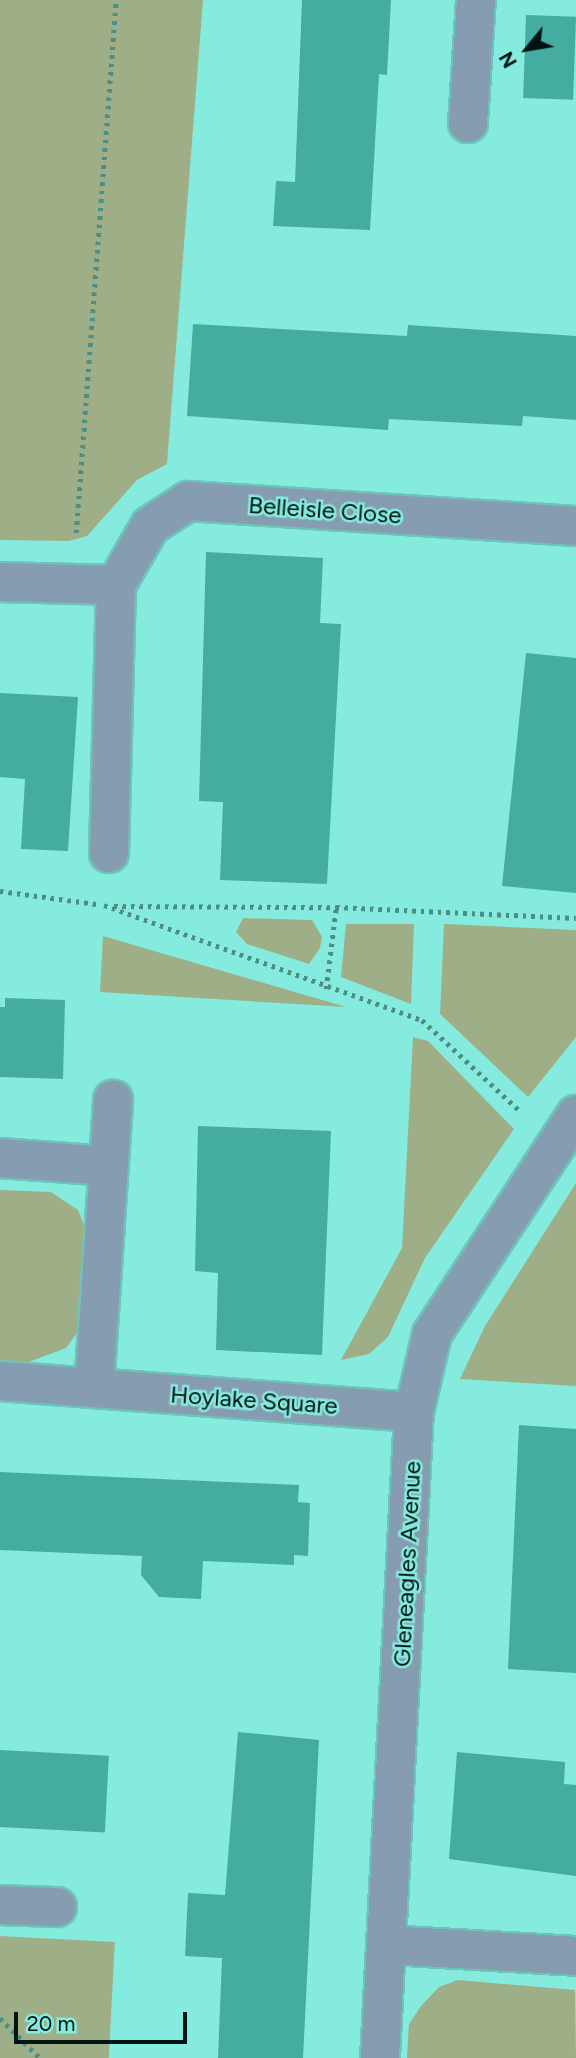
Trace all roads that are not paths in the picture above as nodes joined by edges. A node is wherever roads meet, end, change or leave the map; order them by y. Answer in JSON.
{"nodes":[{"id":1,"x":476,"y":0,"type":"edge"},
{"id":2,"x":468,"y":123,"type":"dead end"},
{"id":3,"x":576,"y":526,"type":"edge"},
{"id":4,"x":0,"y":582,"type":"edge"},
{"id":5,"x":116,"y":585,"type":"junction"},
{"id":6,"x":110,"y":853,"type":"dead end"},
{"id":7,"x":113,"y":1100,"type":"dead end"},
{"id":8,"x":566,"y":1129,"type":"edge"},
{"id":9,"x":0,"y":1158,"type":"edge"},
{"id":10,"x":108,"y":1166,"type":"junction"},
{"id":11,"x":0,"y":1381,"type":"edge"},
{"id":12,"x":94,"y":1388,"type":"junction"},
{"id":13,"x":415,"y":1412,"type":"junction"},
{"id":14,"x":0,"y":1905,"type":"edge"},
{"id":15,"x":57,"y":1907,"type":"dead end"},
{"id":16,"x":387,"y":1945,"type":"junction"},
{"id":17,"x":576,"y":1956,"type":"edge"},
{"id":18,"x":380,"y":2058,"type":"edge"}],
"edges":[{"from":1,"to":2,"type":"street"},
{"from":3,"to":5,"type":"street","name":"Belleisle Close"},
{"from":4,"to":5,"type":"street"},
{"from":5,"to":6,"type":"street","name":"Belleisle Close"},
{"from":7,"to":10,"type":"street"},
{"from":8,"to":13,"type":"street","name":"Gleneagles Avenue"},
{"from":9,"to":10,"type":"street"},
{"from":10,"to":12,"type":"street"},
{"from":11,"to":12,"type":"street","name":"Hoylake Square"},
{"from":12,"to":13,"type":"street","name":"Hoylake Square"},
{"from":13,"to":16,"type":"street","name":"Gleneagles Avenue"},
{"from":14,"to":15,"type":"street"},
{"from":16,"to":17,"type":"street"},
{"from":16,"to":18,"type":"street","name":"Gleneagles Avenue"}]}
